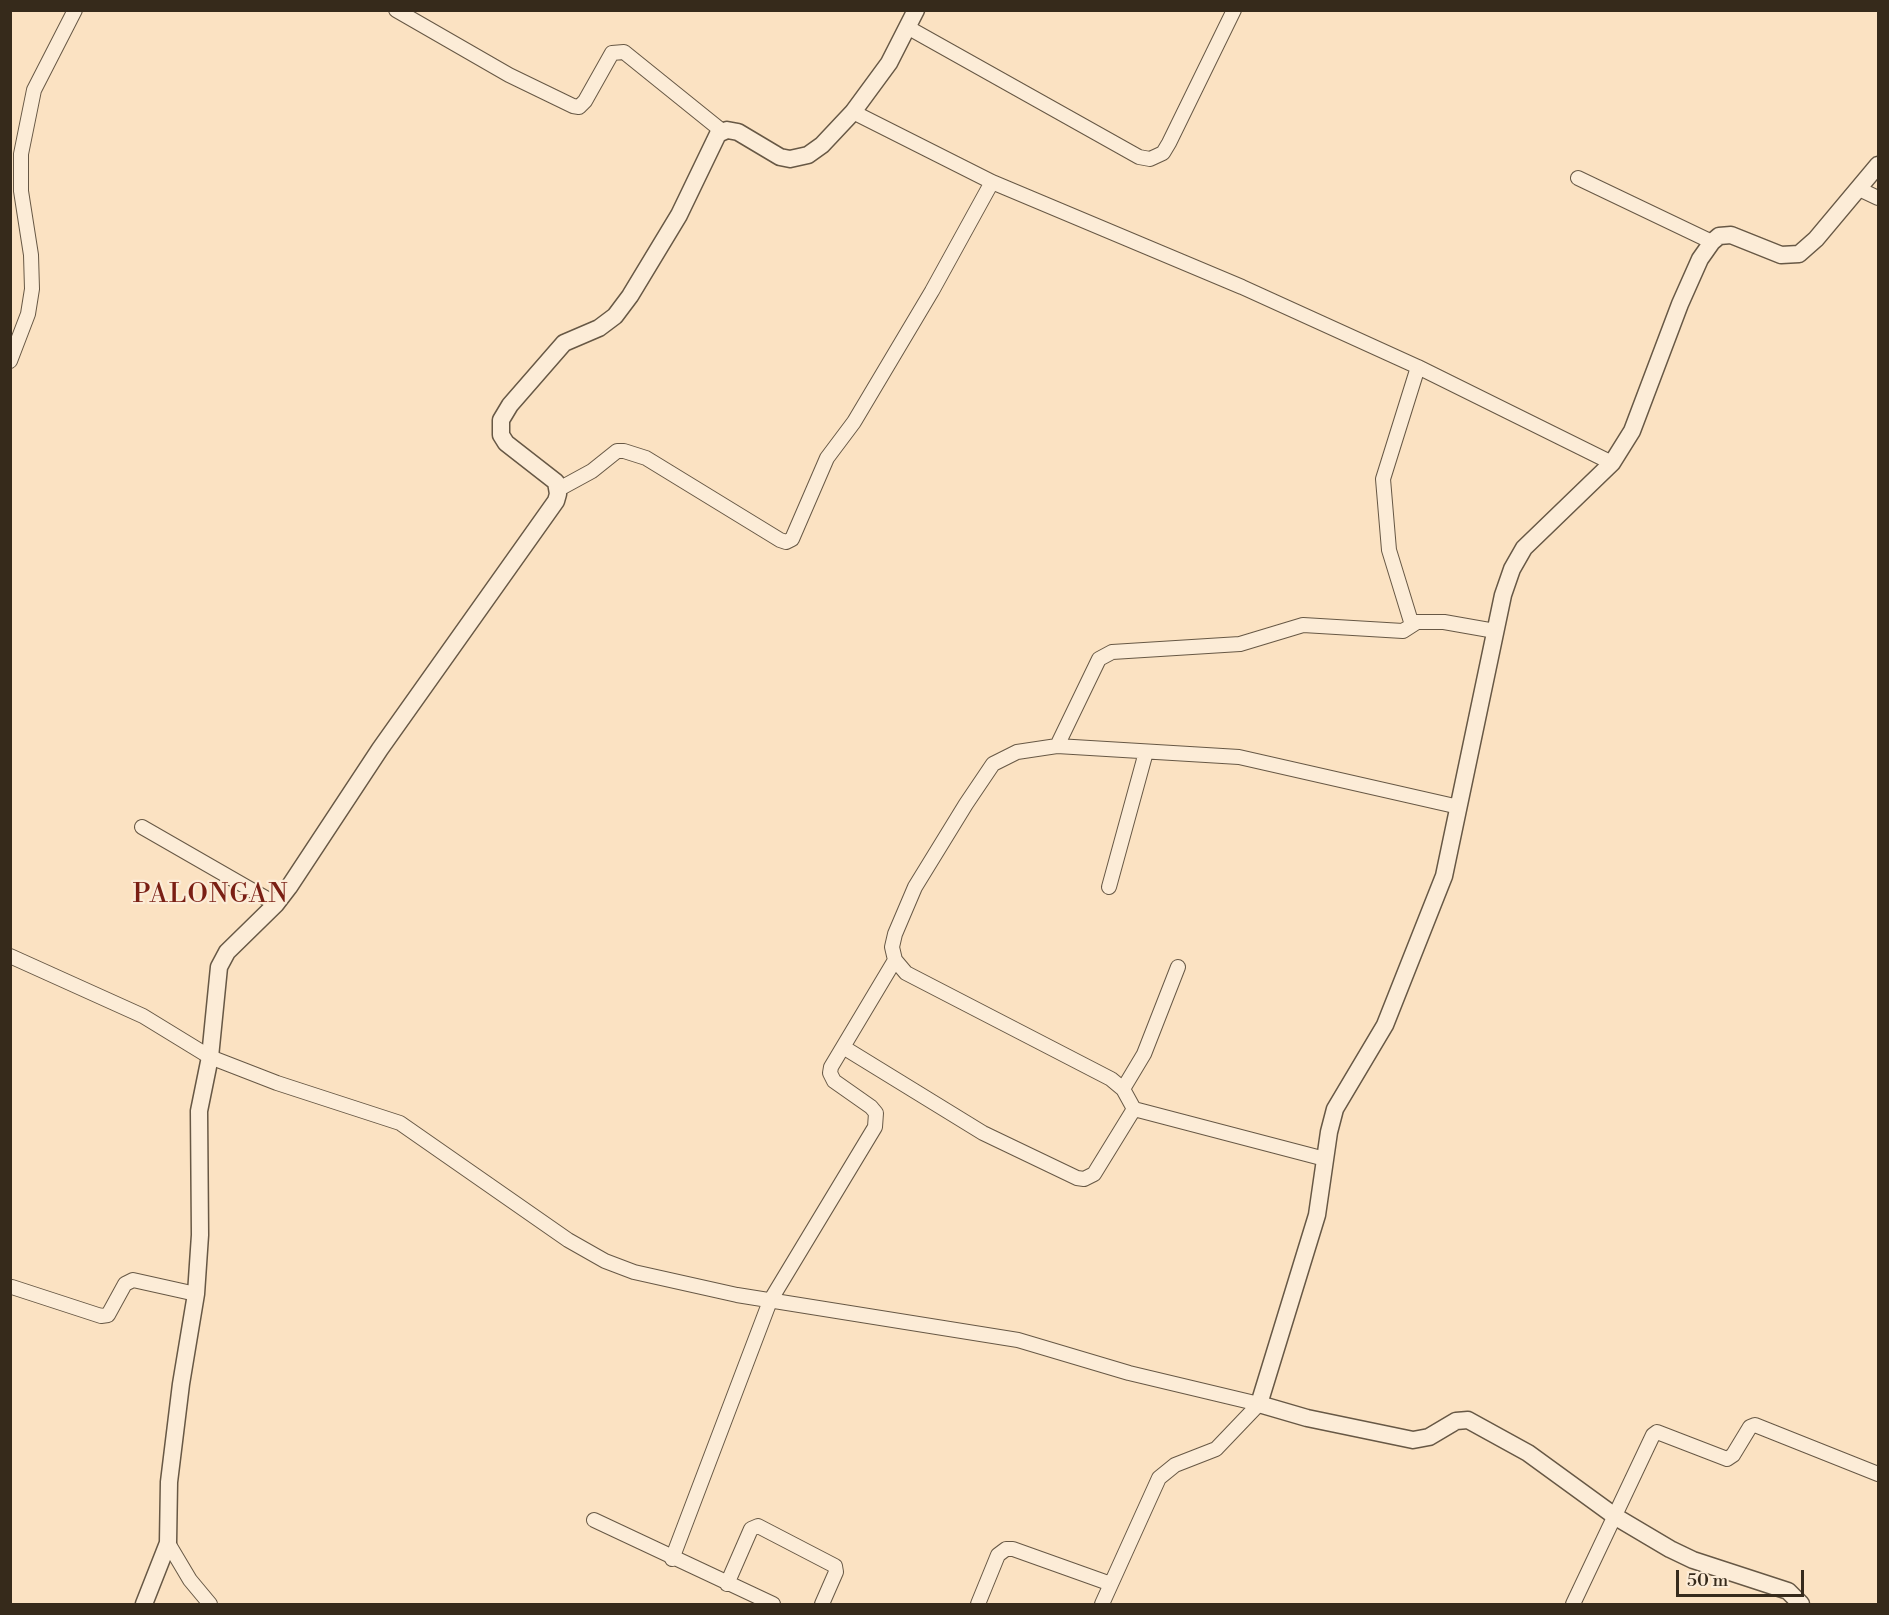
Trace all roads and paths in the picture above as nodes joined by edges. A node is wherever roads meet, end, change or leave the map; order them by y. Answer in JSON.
{"nodes":[{"id":1,"x":75,"y":10,"type":"edge"},
{"id":2,"x":396,"y":10,"type":"edge"},
{"id":3,"x":916,"y":10,"type":"edge"},
{"id":4,"x":1234,"y":10,"type":"edge"},
{"id":5,"x":907,"y":27,"type":"junction"},
{"id":6,"x":853,"y":112,"type":"junction"},
{"id":7,"x":722,"y":131,"type":"junction"},
{"id":8,"x":1878,"y":165,"type":"edge"},
{"id":9,"x":1578,"y":178,"type":"dead end"},
{"id":10,"x":992,"y":182,"type":"junction"},
{"id":11,"x":1859,"y":189,"type":"junction"},
{"id":12,"x":1878,"y":198,"type":"edge"},
{"id":13,"x":1712,"y":242,"type":"junction"},
{"id":14,"x":10,"y":361,"type":"edge"},
{"id":15,"x":1418,"y":367,"type":"junction"},
{"id":16,"x":1611,"y":463,"type":"junction"},
{"id":17,"x":559,"y":489,"type":"junction"},
{"id":18,"x":1412,"y":625,"type":"junction"},
{"id":19,"x":1495,"y":631,"type":"junction"},
{"id":20,"x":1057,"y":746,"type":"junction"},
{"id":21,"x":1146,"y":752,"type":"junction"},
{"id":22,"x":1459,"y":807,"type":"junction"},
{"id":23,"x":142,"y":827,"type":"dead end"},
{"id":24,"x":1108,"y":886,"type":"dead end"},
{"id":25,"x":276,"y":904,"type":"junction"},
{"id":26,"x":10,"y":956,"type":"edge"},
{"id":27,"x":895,"y":960,"type":"junction"},
{"id":28,"x":1178,"y":967,"type":"dead end"},
{"id":29,"x":843,"y":1047,"type":"junction"},
{"id":30,"x":210,"y":1057,"type":"junction"},
{"id":31,"x":1123,"y":1089,"type":"junction"},
{"id":32,"x":1134,"y":1109,"type":"junction"},
{"id":33,"x":1325,"y":1159,"type":"junction"},
{"id":34,"x":12,"y":1287,"type":"edge"},
{"id":35,"x":196,"y":1294,"type":"junction"},
{"id":36,"x":770,"y":1301,"type":"junction"},
{"id":37,"x":1259,"y":1404,"type":"junction"},
{"id":38,"x":1878,"y":1474,"type":"edge"},
{"id":39,"x":1616,"y":1517,"type":"junction"},
{"id":40,"x":594,"y":1520,"type":"dead end"},
{"id":41,"x":168,"y":1543,"type":"junction"},
{"id":42,"x":672,"y":1559,"type":"junction"},
{"id":43,"x":727,"y":1584,"type":"junction"},
{"id":44,"x":1111,"y":1584,"type":"junction"},
{"id":45,"x":144,"y":1605,"type":"edge"},
{"id":46,"x":210,"y":1605,"type":"edge"},
{"id":47,"x":773,"y":1605,"type":"edge"},
{"id":48,"x":822,"y":1605,"type":"edge"},
{"id":49,"x":978,"y":1605,"type":"edge"},
{"id":50,"x":1102,"y":1605,"type":"edge"},
{"id":51,"x":1573,"y":1605,"type":"edge"},
{"id":52,"x":1801,"y":1605,"type":"edge"}],
"edges":[{"from":1,"to":14,"type":"street"},
{"from":2,"to":7,"type":"street"},
{"from":3,"to":5,"type":"street"},
{"from":4,"to":5,"type":"street"},
{"from":5,"to":6,"type":"street"},
{"from":6,"to":7,"type":"street"},
{"from":6,"to":10,"type":"street"},
{"from":7,"to":17,"type":"street"},
{"from":8,"to":11,"type":"street"},
{"from":9,"to":13,"type":"street"},
{"from":10,"to":15,"type":"street"},
{"from":10,"to":17,"type":"street"},
{"from":11,"to":12,"type":"street"},
{"from":11,"to":13,"type":"street"},
{"from":13,"to":16,"type":"street"},
{"from":15,"to":16,"type":"street"},
{"from":15,"to":18,"type":"street"},
{"from":16,"to":19,"type":"street"},
{"from":17,"to":25,"type":"street"},
{"from":18,"to":19,"type":"street"},
{"from":18,"to":20,"type":"street"},
{"from":19,"to":22,"type":"street"},
{"from":20,"to":21,"type":"street"},
{"from":20,"to":27,"type":"street"},
{"from":21,"to":22,"type":"street"},
{"from":21,"to":24,"type":"street"},
{"from":22,"to":33,"type":"street"},
{"from":23,"to":25,"type":"street"},
{"from":25,"to":30,"type":"street"},
{"from":26,"to":30,"type":"street"},
{"from":27,"to":29,"type":"street"},
{"from":27,"to":31,"type":"street"},
{"from":28,"to":31,"type":"street"},
{"from":29,"to":32,"type":"street"},
{"from":29,"to":36,"type":"street"},
{"from":30,"to":35,"type":"street"},
{"from":30,"to":36,"type":"street"},
{"from":31,"to":32,"type":"street"},
{"from":32,"to":33,"type":"street"},
{"from":33,"to":37,"type":"street"},
{"from":34,"to":35,"type":"street"},
{"from":35,"to":41,"type":"street"},
{"from":36,"to":37,"type":"street"},
{"from":36,"to":42,"type":"street"},
{"from":37,"to":39,"type":"street"},
{"from":37,"to":44,"type":"street"},
{"from":38,"to":39,"type":"street"},
{"from":39,"to":51,"type":"street"},
{"from":39,"to":52,"type":"street"},
{"from":40,"to":42,"type":"street"},
{"from":41,"to":45,"type":"street"},
{"from":41,"to":46,"type":"street"},
{"from":42,"to":43,"type":"street"},
{"from":43,"to":47,"type":"street"},
{"from":43,"to":48,"type":"street"},
{"from":44,"to":49,"type":"street"},
{"from":44,"to":50,"type":"street"}]}
